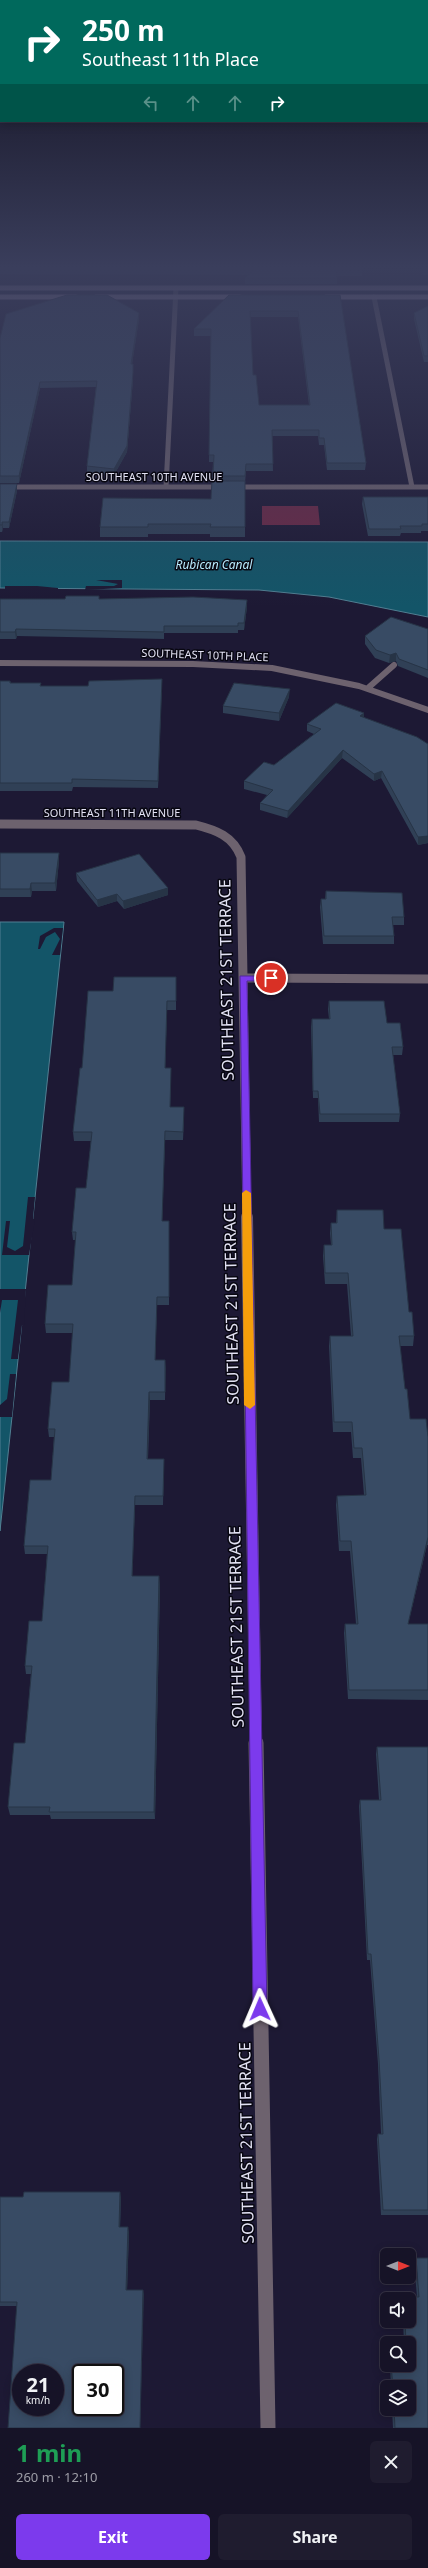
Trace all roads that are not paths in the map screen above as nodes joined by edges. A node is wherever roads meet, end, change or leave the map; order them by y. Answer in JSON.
{"nodes":[{"id":1,"x":172,"y":380,"type":"edge"},
{"id":2,"x":391,"y":380,"type":"edge"},
{"id":3,"x":0,"y":487,"type":"edge"},
{"id":4,"x":166,"y":487,"type":"junction"},
{"id":5,"x":412,"y":487,"type":"junction"},
{"id":6,"x":428,"y":487,"type":"edge"},
{"id":7,"x":0,"y":663,"type":"edge"},
{"id":8,"x":394,"y":665,"type":"dead end"},
{"id":9,"x":368,"y":688,"type":"junction"},
{"id":10,"x":428,"y":710,"type":"edge"},
{"id":11,"x":0,"y":824,"type":"edge"},
{"id":12,"x":223,"y":833,"type":"joint"},
{"id":13,"x":243,"y":978,"type":"junction"},
{"id":14,"x":428,"y":979,"type":"edge"},
{"id":15,"x":268,"y":2428,"type":"edge"}],
"edges":[{"from":1,"to":4,"type":"street"},
{"from":2,"to":5,"type":"street"},
{"from":3,"to":4,"type":"street","name":"SOUTHEAST 10TH AVENUE"},
{"from":4,"to":5,"type":"street","name":"SOUTHEAST 10TH AVENUE"},
{"from":5,"to":6,"type":"street","name":"SOUTHEAST 10TH AVENUE"},
{"from":7,"to":9,"type":"street","name":"SOUTHEAST 10TH PLACE"},
{"from":8,"to":9,"type":"street"},
{"from":9,"to":10,"type":"street","name":"SOUTHEAST 10TH PLACE"},
{"from":11,"to":12,"type":"street","name":"SOUTHEAST 11TH AVENUE"},
{"from":12,"to":13,"type":"street","name":"SOUTHEAST 21ST TERRACE"},
{"from":13,"to":14,"type":"street"},
{"from":13,"to":15,"type":"street","name":"SOUTHEAST 21ST TERRACE"}]}
